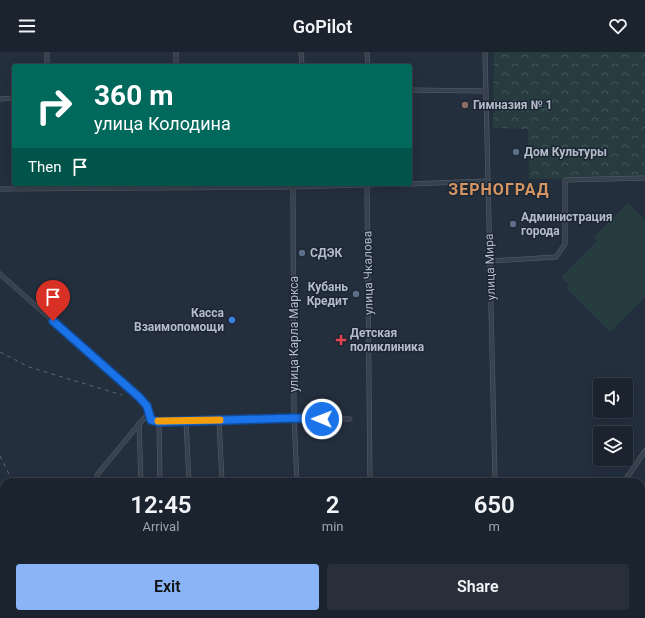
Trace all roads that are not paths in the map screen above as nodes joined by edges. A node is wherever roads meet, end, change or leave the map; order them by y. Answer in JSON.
{"nodes":[{"id":1,"x":47,"y":52,"type":"edge"},
{"id":2,"x":176,"y":52,"type":"edge"},
{"id":3,"x":301,"y":52,"type":"edge"},
{"id":4,"x":367,"y":52,"type":"edge"},
{"id":5,"x":485,"y":52,"type":"edge"},
{"id":6,"x":47,"y":64,"type":"edge"},
{"id":7,"x":176,"y":64,"type":"edge"},
{"id":8,"x":302,"y":64,"type":"edge"},
{"id":9,"x":368,"y":64,"type":"edge"},
{"id":10,"x":412,"y":90,"type":"edge"},
{"id":11,"x":485,"y":91,"type":"junction"},
{"id":12,"x":12,"y":98,"type":"edge"},
{"id":13,"x":0,"y":99,"type":"edge"},
{"id":14,"x":645,"y":178,"type":"edge"},
{"id":15,"x":487,"y":181,"type":"junction"},
{"id":16,"x":412,"y":184,"type":"edge"},
{"id":17,"x":52,"y":186,"type":"edge"},
{"id":18,"x":298,"y":186,"type":"edge"},
{"id":19,"x":367,"y":186,"type":"edge"},
{"id":20,"x":293,"y":187,"type":"junction"},
{"id":21,"x":0,"y":189,"type":"edge"},
{"id":22,"x":490,"y":261,"type":"junction"},
{"id":23,"x":0,"y":274,"type":"edge"},
{"id":24,"x":149,"y":413,"type":"junction"},
{"id":25,"x":294,"y":418,"type":"junction"},
{"id":26,"x":350,"y":419,"type":"dead end"},
{"id":27,"x":219,"y":420,"type":"junction"},
{"id":28,"x":186,"y":421,"type":"junction"},
{"id":29,"x":159,"y":422,"type":"junction"},
{"id":30,"x":139,"y":424,"type":"junction"},
{"id":31,"x":645,"y":452,"type":"edge"},
{"id":32,"x":97,"y":478,"type":"edge"},
{"id":33,"x":141,"y":478,"type":"edge"},
{"id":34,"x":160,"y":478,"type":"edge"},
{"id":35,"x":189,"y":478,"type":"edge"},
{"id":36,"x":222,"y":478,"type":"edge"},
{"id":37,"x":297,"y":478,"type":"edge"},
{"id":38,"x":370,"y":478,"type":"edge"},
{"id":39,"x":496,"y":478,"type":"edge"},
{"id":40,"x":627,"y":478,"type":"edge"}],
"edges":[{"from":1,"to":6,"type":"street"},
{"from":2,"to":7,"type":"street"},
{"from":3,"to":8,"type":"street"},
{"from":4,"to":9,"type":"street"},
{"from":5,"to":11,"type":"street","name":"улица Мира"},
{"from":10,"to":11,"type":"street"},
{"from":11,"to":15,"type":"street","name":"улица Мира"},
{"from":12,"to":13,"type":"street"},
{"from":14,"to":22,"type":"street"},
{"from":15,"to":16,"type":"street"},
{"from":15,"to":22,"type":"street","name":"улица Мира"},
{"from":17,"to":20,"type":"street"},
{"from":17,"to":21,"type":"street"},
{"from":18,"to":20,"type":"street"},
{"from":19,"to":38,"type":"street","name":"улица Чкалова"},
{"from":20,"to":25,"type":"street","name":"улица Карла Маркса"},
{"from":22,"to":39,"type":"street","name":"улица Мира"},
{"from":23,"to":24,"type":"street"},
{"from":24,"to":29,"type":"street"},
{"from":24,"to":30,"type":"street"},
{"from":25,"to":26,"type":"street"},
{"from":25,"to":27,"type":"street"},
{"from":25,"to":37,"type":"street","name":"улица Карла Маркса"},
{"from":27,"to":28,"type":"street"},
{"from":27,"to":36,"type":"street"},
{"from":28,"to":29,"type":"street"},
{"from":28,"to":35,"type":"street"},
{"from":29,"to":34,"type":"street"},
{"from":30,"to":32,"type":"street"},
{"from":30,"to":33,"type":"street"},
{"from":31,"to":40,"type":"street"}]}
